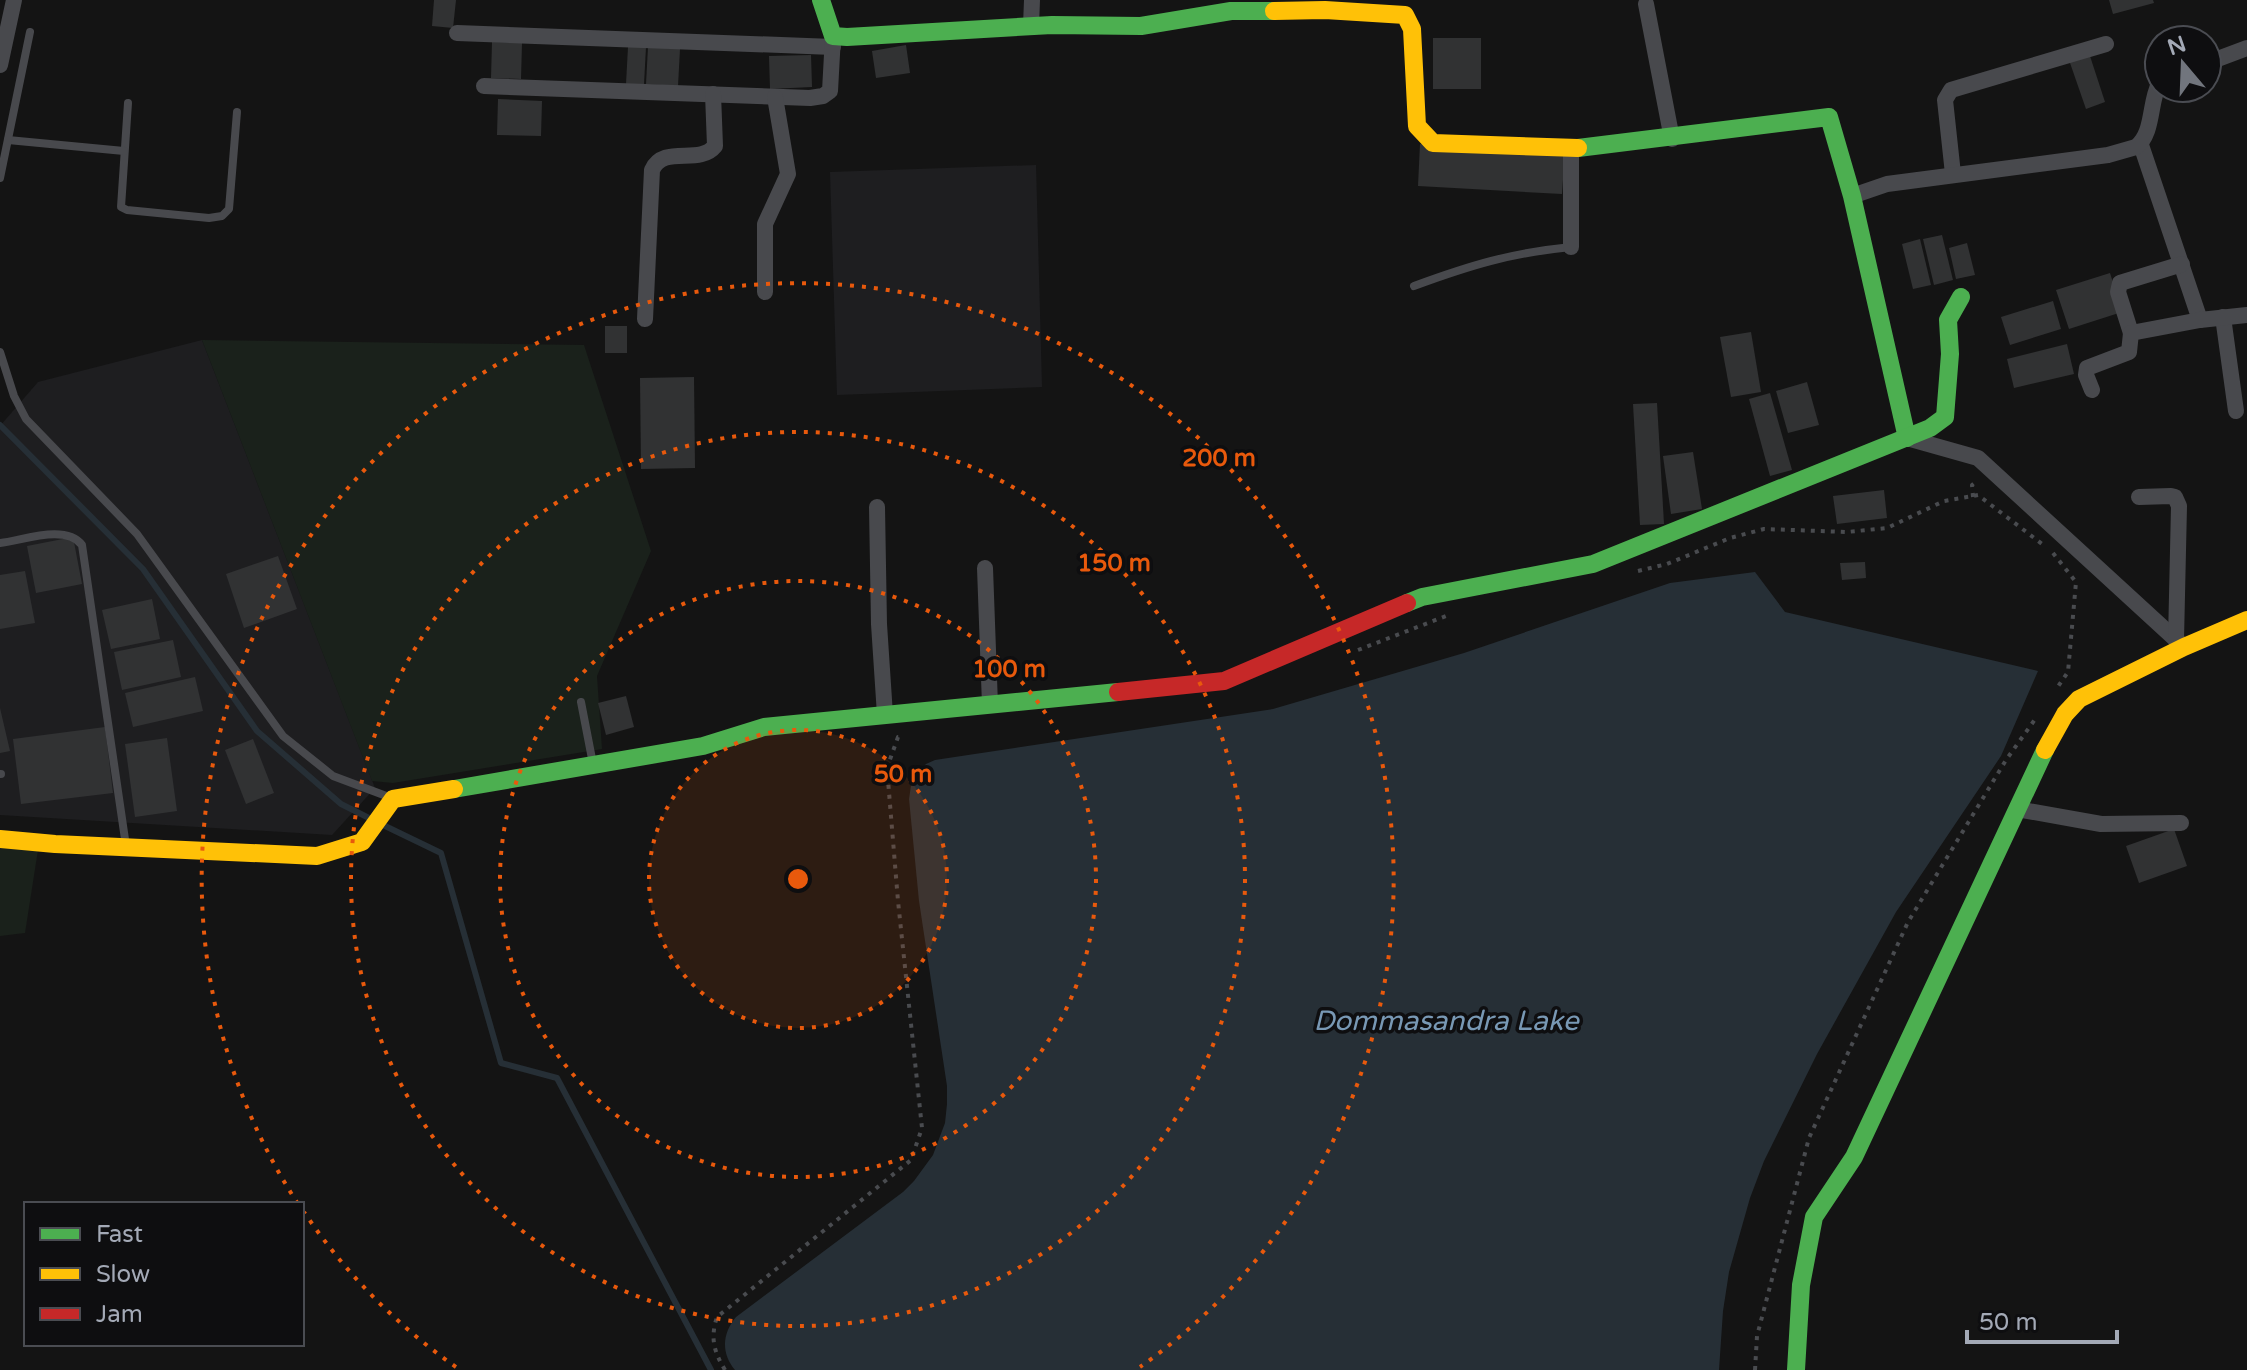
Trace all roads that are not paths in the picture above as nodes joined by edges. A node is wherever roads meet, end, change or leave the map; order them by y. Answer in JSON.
{"nodes":[{"id":1,"x":14,"y":0,"type":"edge"},
{"id":2,"x":821,"y":0,"type":"edge"},
{"id":3,"x":1032,"y":0,"type":"edge"},
{"id":4,"x":1646,"y":4,"type":"dead end"},
{"id":5,"x":1031,"y":26,"type":"junction"},
{"id":6,"x":30,"y":32,"type":"dead end"},
{"id":7,"x":457,"y":33,"type":"dead end"},
{"id":8,"x":833,"y":42,"type":"junction"},
{"id":9,"x":2106,"y":44,"type":"dead end"},
{"id":10,"x":2247,"y":48,"type":"edge"},
{"id":11,"x":2223,"y":57,"type":"edge"},
{"id":12,"x":0,"y":65,"type":"edge"},
{"id":13,"x":484,"y":86,"type":"dead end"},
{"id":14,"x":713,"y":94,"type":"junction"},
{"id":15,"x":775,"y":97,"type":"junction"},
{"id":16,"x":128,"y":103,"type":"dead end"},
{"id":17,"x":2154,"y":104,"type":"edge"},
{"id":18,"x":237,"y":112,"type":"dead end"},
{"id":19,"x":1672,"y":139,"type":"junction"},
{"id":20,"x":8,"y":140,"type":"junction"},
{"id":21,"x":2141,"y":145,"type":"junction"},
{"id":22,"x":1571,"y":149,"type":"junction"},
{"id":23,"x":124,"y":151,"type":"junction"},
{"id":24,"x":1953,"y":174,"type":"junction"},
{"id":25,"x":0,"y":178,"type":"edge"},
{"id":26,"x":1852,"y":196,"type":"junction"},
{"id":27,"x":1571,"y":247,"type":"joint"},
{"id":28,"x":2182,"y":264,"type":"junction"},
{"id":29,"x":1414,"y":286,"type":"dead end"},
{"id":30,"x":765,"y":292,"type":"dead end"},
{"id":31,"x":1961,"y":297,"type":"dead end"},
{"id":32,"x":2247,"y":315,"type":"edge"},
{"id":33,"x":2223,"y":317,"type":"junction"},
{"id":34,"x":645,"y":319,"type":"dead end"},
{"id":35,"x":2200,"y":320,"type":"junction"},
{"id":36,"x":2131,"y":333,"type":"junction"},
{"id":37,"x":0,"y":352,"type":"edge"},
{"id":38,"x":2092,"y":390,"type":"dead end"},
{"id":39,"x":2236,"y":411,"type":"dead end"},
{"id":40,"x":1907,"y":438,"type":"junction"},
{"id":41,"x":2139,"y":497,"type":"dead end"},
{"id":42,"x":877,"y":507,"type":"dead end"},
{"id":43,"x":0,"y":543,"type":"edge"},
{"id":44,"x":985,"y":568,"type":"dead end"},
{"id":45,"x":2247,"y":620,"type":"edge"},
{"id":46,"x":2180,"y":644,"type":"junction"},
{"id":47,"x":581,"y":702,"type":"dead end"},
{"id":48,"x":990,"y":705,"type":"junction"},
{"id":49,"x":885,"y":715,"type":"junction"},
{"id":50,"x":593,"y":764,"type":"junction"},
{"id":51,"x":393,"y":799,"type":"junction"},
{"id":52,"x":2017,"y":809,"type":"junction"},
{"id":53,"x":2181,"y":823,"type":"dead end"},
{"id":54,"x":0,"y":839,"type":"edge"},
{"id":55,"x":127,"y":848,"type":"junction"},
{"id":56,"x":1796,"y":1370,"type":"edge"}],
"edges":[{"from":1,"to":12,"type":"street"},
{"from":2,"to":8,"type":"street"},
{"from":3,"to":5,"type":"street"},
{"from":4,"to":19,"type":"street"},
{"from":5,"to":8,"type":"street"},
{"from":5,"to":22,"type":"street"},
{"from":6,"to":20,"type":"lane"},
{"from":7,"to":8,"type":"street"},
{"from":8,"to":15,"type":"street"},
{"from":9,"to":24,"type":"street"},
{"from":10,"to":11,"type":"street"},
{"from":13,"to":14,"type":"street"},
{"from":14,"to":15,"type":"street"},
{"from":14,"to":34,"type":"street"},
{"from":15,"to":30,"type":"street"},
{"from":16,"to":23,"type":"lane"},
{"from":17,"to":21,"type":"street"},
{"from":18,"to":23,"type":"lane"},
{"from":19,"to":22,"type":"street"},
{"from":19,"to":26,"type":"street"},
{"from":20,"to":23,"type":"lane"},
{"from":20,"to":25,"type":"lane"},
{"from":21,"to":24,"type":"street"},
{"from":21,"to":28,"type":"street"},
{"from":22,"to":27,"type":"street"},
{"from":24,"to":26,"type":"street"},
{"from":26,"to":40,"type":"street"},
{"from":27,"to":29,"type":"lane"},
{"from":28,"to":35,"type":"street"},
{"from":28,"to":36,"type":"street"},
{"from":31,"to":40,"type":"street"},
{"from":32,"to":33,"type":"street"},
{"from":33,"to":35,"type":"street"},
{"from":33,"to":39,"type":"street"},
{"from":35,"to":36,"type":"street"},
{"from":36,"to":38,"type":"street"},
{"from":37,"to":51,"type":"lane"},
{"from":40,"to":46,"type":"street"},
{"from":40,"to":48,"type":"street"},
{"from":41,"to":46,"type":"street"},
{"from":42,"to":49,"type":"street"},
{"from":43,"to":55,"type":"lane"},
{"from":44,"to":48,"type":"street"},
{"from":45,"to":46,"type":"street"},
{"from":46,"to":52,"type":"street"},
{"from":47,"to":50,"type":"lane"},
{"from":48,"to":49,"type":"street"},
{"from":49,"to":50,"type":"street"},
{"from":50,"to":51,"type":"street"},
{"from":51,"to":55,"type":"street"},
{"from":52,"to":53,"type":"street"},
{"from":52,"to":56,"type":"street"},
{"from":54,"to":55,"type":"street"}]}
